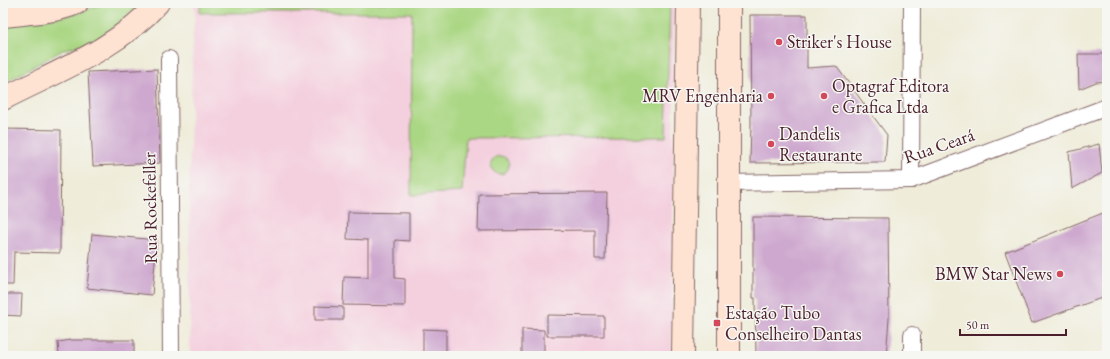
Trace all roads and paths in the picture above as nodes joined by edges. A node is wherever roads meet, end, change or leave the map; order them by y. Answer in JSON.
{"nodes":[{"id":1,"x":77,"y":3,"type":"edge"},
{"id":2,"x":158,"y":3,"type":"edge"},
{"id":3,"x":688,"y":3,"type":"edge"},
{"id":4,"x":729,"y":3,"type":"edge"},
{"id":5,"x":912,"y":3,"type":"edge"},
{"id":6,"x":16,"y":13,"type":"edge"},
{"id":7,"x":168,"y":59,"type":"dead end"},
{"id":8,"x":27,"y":87,"type":"junction"},
{"id":9,"x":3,"y":88,"type":"edge"},
{"id":10,"x":3,"y":100,"type":"edge"},
{"id":11,"x":1107,"y":107,"type":"edge"},
{"id":12,"x":911,"y":180,"type":"junction"},
{"id":13,"x":729,"y":183,"type":"junction"},
{"id":14,"x":912,"y":335,"type":"dead end"},
{"id":15,"x":171,"y":356,"type":"edge"},
{"id":16,"x":683,"y":356,"type":"edge"},
{"id":17,"x":728,"y":356,"type":"edge"},
{"id":18,"x":912,"y":356,"type":"edge"}],
"edges":[{"from":1,"to":6,"type":"street"},
{"from":2,"to":8,"type":"street"},
{"from":3,"to":16,"type":"street"},
{"from":4,"to":13,"type":"street"},
{"from":5,"to":12,"type":"street"},
{"from":7,"to":15,"type":"street","name":"Rua Rockefeller"},
{"from":8,"to":9,"type":"street"},
{"from":8,"to":10,"type":"street"},
{"from":11,"to":12,"type":"street","name":"Rua Ceará"},
{"from":12,"to":13,"type":"street","name":"Rua Ceará"},
{"from":13,"to":17,"type":"street"},
{"from":14,"to":18,"type":"street"}]}
